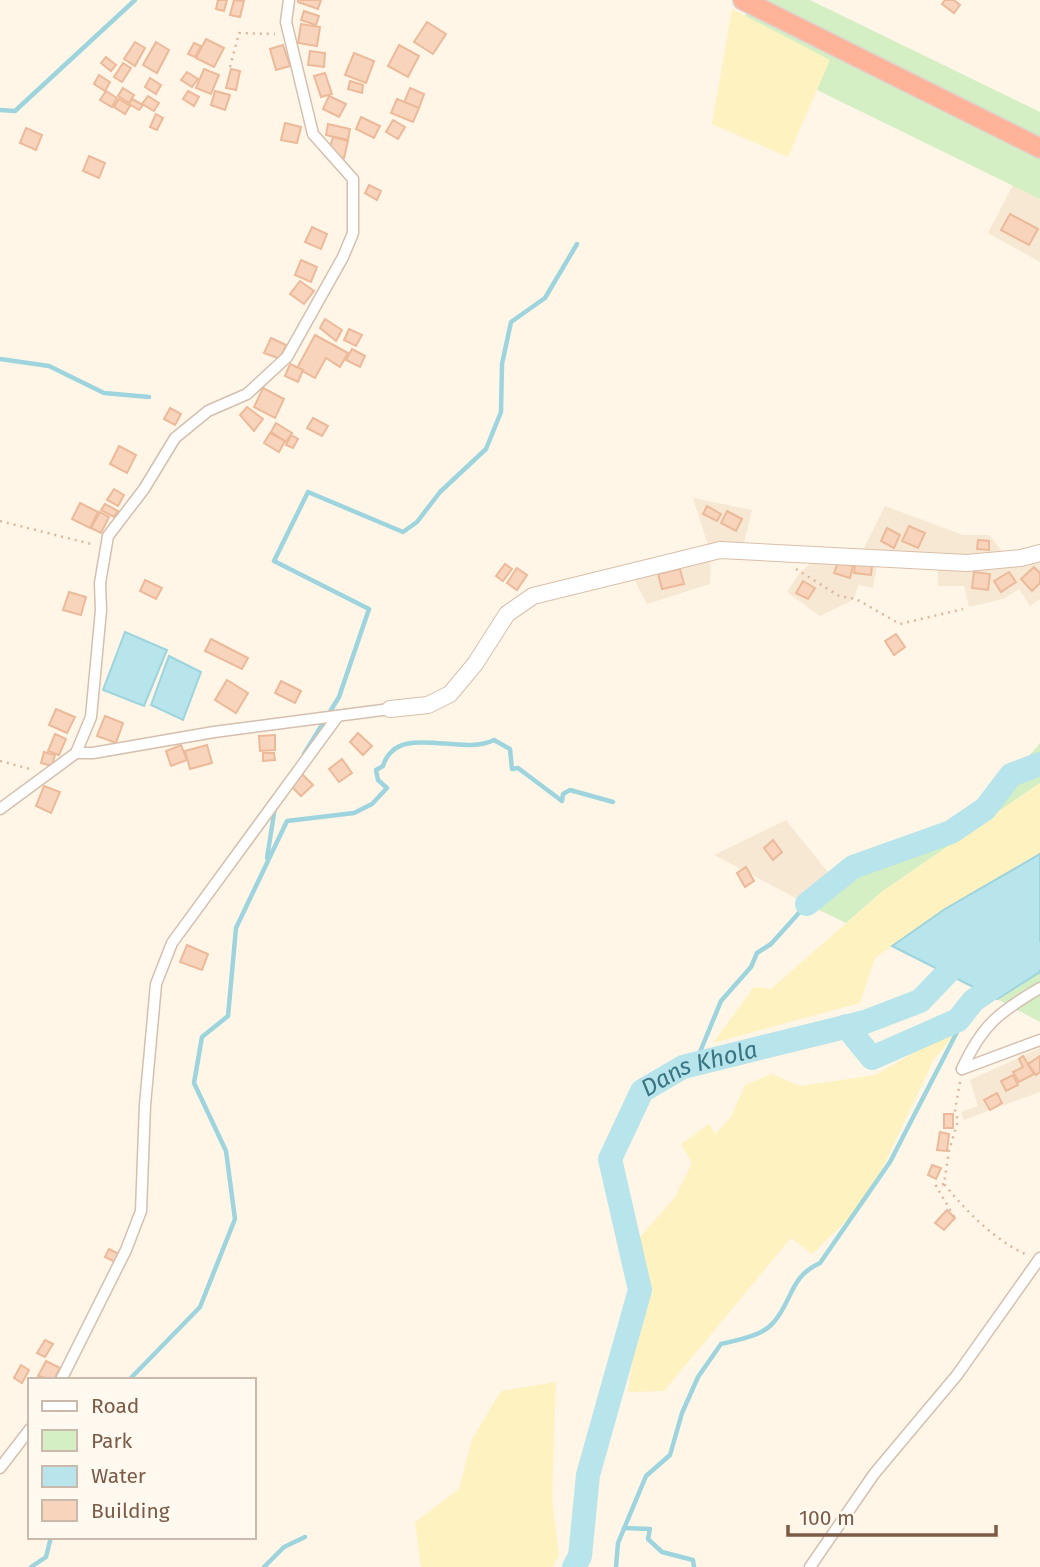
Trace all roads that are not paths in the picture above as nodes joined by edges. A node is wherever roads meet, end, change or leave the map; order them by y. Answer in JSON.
{"nodes":[{"id":1,"x":289,"y":0,"type":"edge"},
{"id":2,"x":743,"y":0,"type":"edge"},
{"id":3,"x":1040,"y":148,"type":"edge"},
{"id":4,"x":1040,"y":553,"type":"edge"},
{"id":5,"x":390,"y":709,"type":"joint"},
{"id":6,"x":338,"y":716,"type":"junction"},
{"id":7,"x":76,"y":753,"type":"junction"},
{"id":8,"x":0,"y":809,"type":"edge"},
{"id":9,"x":1040,"y":988,"type":"edge"},
{"id":10,"x":1040,"y":1040,"type":"edge"},
{"id":11,"x":1039,"y":1259,"type":"edge"},
{"id":12,"x":62,"y":1378,"type":"edge"},
{"id":13,"x":28,"y":1432,"type":"edge"},
{"id":14,"x":0,"y":1468,"type":"edge"},
{"id":15,"x":810,"y":1567,"type":"edge"}],
"edges":[{"from":1,"to":7,"type":"street"},
{"from":2,"to":3,"type":"highway"},
{"from":4,"to":5,"type":"street"},
{"from":5,"to":6,"type":"street"},
{"from":6,"to":7,"type":"street"},
{"from":6,"to":12,"type":"street"},
{"from":7,"to":8,"type":"street"},
{"from":9,"to":10,"type":"street"},
{"from":11,"to":15,"type":"street"},
{"from":13,"to":14,"type":"street"}]}
